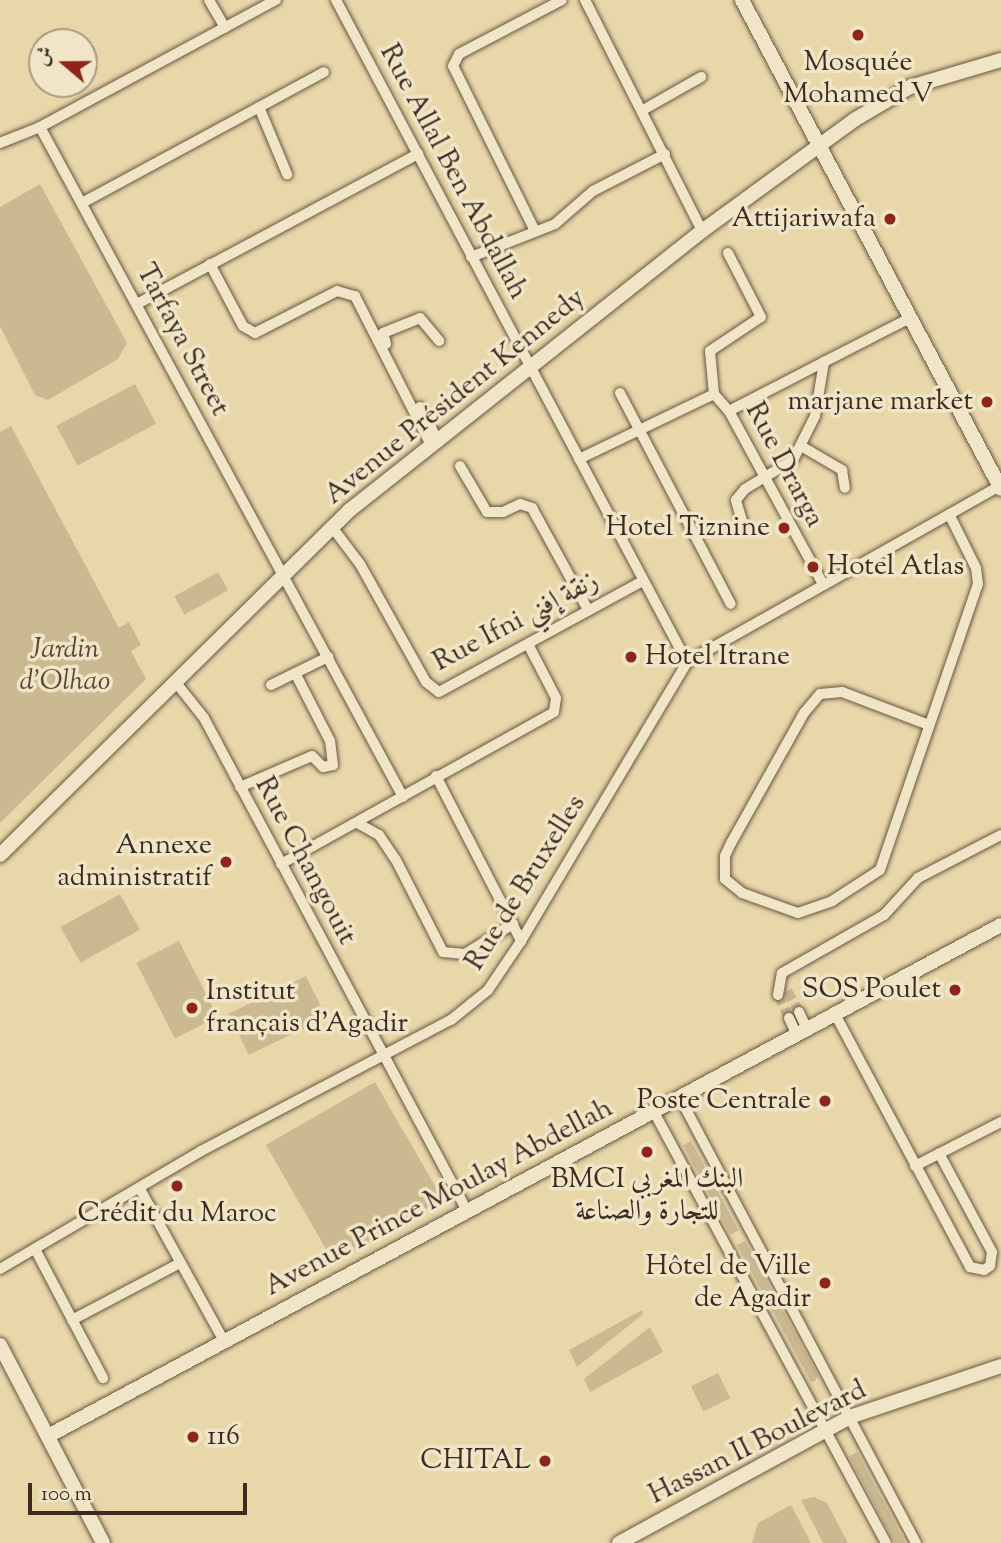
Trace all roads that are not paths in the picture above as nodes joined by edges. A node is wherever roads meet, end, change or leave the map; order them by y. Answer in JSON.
{"nodes":[{"id":1,"x":209,"y":0,"type":"edge"},
{"id":2,"x":276,"y":0,"type":"edge"},
{"id":3,"x":336,"y":0,"type":"edge"},
{"id":4,"x":562,"y":0,"type":"edge"},
{"id":5,"x":585,"y":0,"type":"edge"},
{"id":6,"x":742,"y":0,"type":"edge"},
{"id":7,"x":225,"y":28,"type":"junction"},
{"id":8,"x":1001,"y":60,"type":"edge"},
{"id":9,"x":324,"y":72,"type":"dead end"},
{"id":10,"x":701,"y":77,"type":"dead end"},
{"id":11,"x":259,"y":107,"type":"junction"},
{"id":12,"x":643,"y":110,"type":"junction"},
{"id":13,"x":40,"y":127,"type":"junction"},
{"id":14,"x":0,"y":143,"type":"edge"},
{"id":15,"x":821,"y":147,"type":"junction"},
{"id":16,"x":418,"y":154,"type":"junction"},
{"id":17,"x":666,"y":154,"type":"junction"},
{"id":18,"x":288,"y":174,"type":"dead end"},
{"id":19,"x":82,"y":203,"type":"junction"},
{"id":20,"x":535,"y":230,"type":"junction"},
{"id":21,"x":702,"y":232,"type":"junction"},
{"id":22,"x":728,"y":253,"type":"dead end"},
{"id":23,"x":471,"y":257,"type":"junction"},
{"id":24,"x":210,"y":264,"type":"junction"},
{"id":25,"x":136,"y":304,"type":"junction"},
{"id":26,"x":908,"y":319,"type":"junction"},
{"id":27,"x":439,"y":341,"type":"dead end"},
{"id":28,"x":824,"y":362,"type":"junction"},
{"id":29,"x":530,"y":369,"type":"junction"},
{"id":30,"x":620,"y":393,"type":"dead end"},
{"id":31,"x":714,"y":394,"type":"junction"},
{"id":32,"x":729,"y":411,"type":"junction"},
{"id":33,"x":639,"y":430,"type":"junction"},
{"id":34,"x":435,"y":444,"type":"junction"},
{"id":35,"x":801,"y":446,"type":"junction"},
{"id":36,"x":579,"y":459,"type":"junction"},
{"id":37,"x":460,"y":466,"type":"dead end"},
{"id":38,"x":766,"y":480,"type":"junction"},
{"id":39,"x":1000,"y":487,"type":"edge"},
{"id":40,"x":845,"y":488,"type":"dead end"},
{"id":41,"x":949,"y":514,"type":"junction"},
{"id":42,"x":332,"y":527,"type":"junction"},
{"id":43,"x":744,"y":527,"type":"dead end"},
{"id":44,"x":283,"y":576,"type":"junction"},
{"id":45,"x":643,"y":581,"type":"junction"},
{"id":46,"x":823,"y":584,"type":"junction"},
{"id":47,"x":731,"y":604,"type":"dead end"},
{"id":48,"x":588,"y":610,"type":"junction"},
{"id":49,"x":528,"y":644,"type":"junction"},
{"id":50,"x":328,"y":657,"type":"junction"},
{"id":51,"x":687,"y":662,"type":"junction"},
{"id":52,"x":295,"y":673,"type":"junction"},
{"id":53,"x":177,"y":684,"type":"junction"},
{"id":54,"x":271,"y":685,"type":"dead end"},
{"id":55,"x":929,"y":725,"type":"junction"},
{"id":56,"x":436,"y":776,"type":"junction"},
{"id":57,"x":240,"y":787,"type":"junction"},
{"id":58,"x":403,"y":797,"type":"junction"},
{"id":59,"x":359,"y":824,"type":"junction"},
{"id":60,"x":1001,"y":835,"type":"edge"},
{"id":61,"x":0,"y":855,"type":"edge"},
{"id":62,"x":281,"y":864,"type":"junction"},
{"id":63,"x":513,"y":924,"type":"junction"},
{"id":64,"x":1001,"y":925,"type":"edge"},
{"id":65,"x":521,"y":941,"type":"junction"},
{"id":66,"x":781,"y":990,"type":"dead end"},
{"id":67,"x":835,"y":1014,"type":"junction"},
{"id":68,"x":794,"y":1015,"type":"tunnel mouth"},
{"id":69,"x":802,"y":1032,"type":"junction"},
{"id":70,"x":381,"y":1055,"type":"junction"},
{"id":71,"x":680,"y":1098,"type":"junction"},
{"id":72,"x":654,"y":1112,"type":"junction"},
{"id":73,"x":1001,"y":1122,"type":"edge"},
{"id":74,"x":939,"y":1153,"type":"junction"},
{"id":75,"x":915,"y":1166,"type":"junction"},
{"id":76,"x":140,"y":1189,"type":"junction"},
{"id":77,"x":467,"y":1211,"type":"junction"},
{"id":78,"x":35,"y":1249,"type":"junction"},
{"id":79,"x":180,"y":1263,"type":"junction"},
{"id":80,"x":0,"y":1269,"type":"edge"},
{"id":81,"x":72,"y":1320,"type":"junction"},
{"id":82,"x":224,"y":1341,"type":"junction"},
{"id":83,"x":0,"y":1345,"type":"edge"},
{"id":84,"x":1001,"y":1366,"type":"edge"},
{"id":85,"x":103,"y":1378,"type":"dead end"},
{"id":86,"x":850,"y":1417,"type":"junction"},
{"id":87,"x":825,"y":1430,"type":"junction"},
{"id":88,"x":48,"y":1436,"type":"junction"},
{"id":89,"x":103,"y":1543,"type":"edge"},
{"id":90,"x":619,"y":1543,"type":"edge"},
{"id":91,"x":886,"y":1543,"type":"edge"},
{"id":92,"x":916,"y":1543,"type":"edge"}],
"edges":[{"from":1,"to":7,"type":"street"},
{"from":2,"to":7,"type":"street"},
{"from":3,"to":16,"type":"street","name":"Rue Allal Ben Abdallah"},
{"from":4,"to":20,"type":"street"},
{"from":5,"to":12,"type":"street"},
{"from":6,"to":15,"type":"street"},
{"from":7,"to":13,"type":"street"},
{"from":8,"to":15,"type":"street","name":"Avenue Président Kennedy"},
{"from":9,"to":11,"type":"street"},
{"from":10,"to":12,"type":"street"},
{"from":11,"to":18,"type":"street"},
{"from":11,"to":19,"type":"street"},
{"from":12,"to":17,"type":"street"},
{"from":13,"to":14,"type":"street"},
{"from":13,"to":19,"type":"street","name":"Tarfaya Street"},
{"from":15,"to":21,"type":"street","name":"Avenue Président Kennedy"},
{"from":15,"to":26,"type":"street"},
{"from":16,"to":23,"type":"street","name":"Rue Allal Ben Abdallah"},
{"from":16,"to":24,"type":"street"},
{"from":17,"to":20,"type":"street"},
{"from":17,"to":21,"type":"street"},
{"from":19,"to":25,"type":"street","name":"Tarfaya Street"},
{"from":20,"to":23,"type":"street"},
{"from":21,"to":29,"type":"street","name":"Avenue Président Kennedy"},
{"from":22,"to":31,"type":"street"},
{"from":23,"to":29,"type":"street","name":"Rue Allal Ben Abdallah"},
{"from":24,"to":25,"type":"street"},
{"from":24,"to":34,"type":"street"},
{"from":25,"to":44,"type":"street","name":"Tarfaya Street"},
{"from":26,"to":28,"type":"street"},
{"from":26,"to":39,"type":"street"},
{"from":27,"to":34,"type":"street"},
{"from":28,"to":32,"type":"street"},
{"from":28,"to":35,"type":"street"},
{"from":29,"to":34,"type":"street","name":"Avenue Président Kennedy"},
{"from":29,"to":36,"type":"street","name":"Rue Allal Ben Abdallah"},
{"from":30,"to":33,"type":"street"},
{"from":31,"to":32,"type":"street","name":"Rue Drarga"},
{"from":31,"to":33,"type":"street","name":"Rue Drarga"},
{"from":32,"to":38,"type":"street","name":"Rue Drarga"},
{"from":33,"to":36,"type":"street","name":"Rue Drarga"},
{"from":33,"to":47,"type":"street"},
{"from":34,"to":42,"type":"street","name":"Avenue Président Kennedy"},
{"from":35,"to":38,"type":"street"},
{"from":35,"to":40,"type":"street"},
{"from":36,"to":45,"type":"street","name":"Rue Allal Ben Abdallah"},
{"from":37,"to":48,"type":"street"},
{"from":38,"to":43,"type":"street"},
{"from":38,"to":46,"type":"street","name":"Rue Drarga"},
{"from":39,"to":41,"type":"street","name":"Rue de Bruxelles"},
{"from":41,"to":46,"type":"street","name":"Rue de Bruxelles"},
{"from":41,"to":55,"type":"street"},
{"from":42,"to":44,"type":"street","name":"Avenue Président Kennedy"},
{"from":42,"to":49,"type":"street","name":"Rue Ifni زنقة إفني"},
{"from":44,"to":50,"type":"street","name":"Tarfaya Street"},
{"from":44,"to":53,"type":"street","name":"Avenue Président Kennedy"},
{"from":45,"to":48,"type":"street","name":"Rue Ifni زنقة إفني"},
{"from":45,"to":51,"type":"street","name":"Rue Allal Ben Abdallah"},
{"from":46,"to":51,"type":"street","name":"Rue de Bruxelles"},
{"from":48,"to":49,"type":"street","name":"Rue Ifni زنقة إفني"},
{"from":49,"to":56,"type":"street"},
{"from":50,"to":52,"type":"street"},
{"from":50,"to":58,"type":"street","name":"Tarfaya Street"},
{"from":51,"to":65,"type":"street","name":"Rue de Bruxelles"},
{"from":52,"to":54,"type":"street"},
{"from":52,"to":57,"type":"street"},
{"from":53,"to":57,"type":"street","name":"Rue Changouit"},
{"from":53,"to":61,"type":"street","name":"Avenue Président Kennedy"},
{"from":55,"to":55,"type":"street"},
{"from":56,"to":58,"type":"street"},
{"from":56,"to":63,"type":"street"},
{"from":57,"to":62,"type":"street","name":"Rue Changouit"},
{"from":58,"to":59,"type":"street"},
{"from":59,"to":62,"type":"street"},
{"from":59,"to":63,"type":"street"},
{"from":60,"to":66,"type":"street"},
{"from":62,"to":70,"type":"street","name":"Rue Changouit"},
{"from":63,"to":65,"type":"street"},
{"from":64,"to":67,"type":"street","name":"Avenue Prince Moulay Abdellah"},
{"from":65,"to":70,"type":"street","name":"Rue de Bruxelles"},
{"from":67,"to":69,"type":"street","name":"Avenue Prince Moulay Abdellah"},
{"from":67,"to":75,"type":"street"},
{"from":68,"to":69,"type":"street"},
{"from":69,"to":71,"type":"street","name":"Avenue Prince Moulay Abdellah"},
{"from":70,"to":76,"type":"street","name":"Rue de Bruxelles"},
{"from":70,"to":77,"type":"street","name":"Rue Changouit"},
{"from":71,"to":72,"type":"street","name":"Avenue Prince Moulay Abdellah"},
{"from":71,"to":86,"type":"street"},
{"from":72,"to":77,"type":"street","name":"Avenue Prince Moulay Abdellah"},
{"from":72,"to":87,"type":"street"},
{"from":73,"to":74,"type":"street"},
{"from":74,"to":75,"type":"street"},
{"from":74,"to":75,"type":"street"},
{"from":76,"to":78,"type":"street","name":"Rue de Bruxelles"},
{"from":76,"to":79,"type":"street"},
{"from":77,"to":82,"type":"street","name":"Avenue Prince Moulay Abdellah"},
{"from":78,"to":80,"type":"street","name":"Rue de Bruxelles"},
{"from":78,"to":81,"type":"street"},
{"from":79,"to":81,"type":"street"},
{"from":79,"to":82,"type":"street"},
{"from":81,"to":85,"type":"street"},
{"from":82,"to":88,"type":"street","name":"Avenue Prince Moulay Abdellah"},
{"from":83,"to":88,"type":"street"},
{"from":84,"to":86,"type":"street","name":"Hassan II Boulevard"},
{"from":86,"to":87,"type":"street","name":"Hassan II Boulevard"},
{"from":86,"to":92,"type":"street"},
{"from":87,"to":90,"type":"street","name":"Hassan II Boulevard"},
{"from":87,"to":91,"type":"street"},
{"from":88,"to":89,"type":"street"}]}
